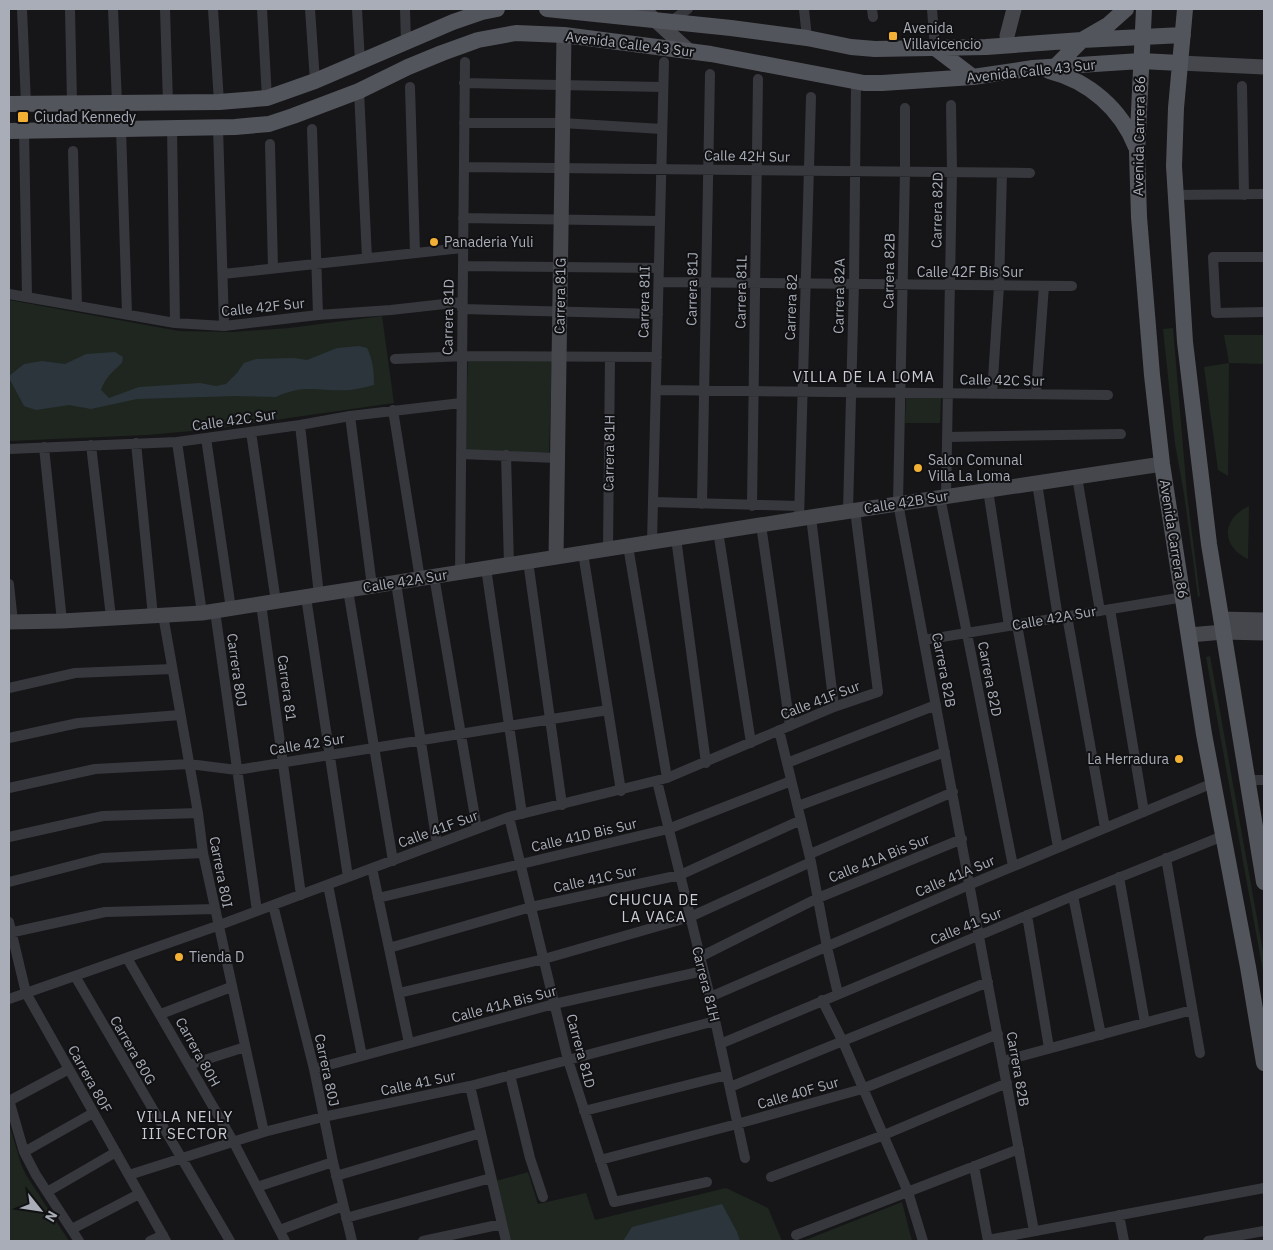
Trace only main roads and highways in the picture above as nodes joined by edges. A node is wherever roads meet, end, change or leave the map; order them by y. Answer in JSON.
{"nodes":[{"id":1,"x":497,"y":9,"type":"edge"},
{"id":2,"x":547,"y":9,"type":"edge"},
{"id":3,"x":1126,"y":9,"type":"edge"},
{"id":4,"x":1144,"y":9,"type":"edge"},
{"id":5,"x":1186,"y":9,"type":"edge"},
{"id":6,"x":594,"y":11,"type":"edge"},
{"id":7,"x":644,"y":15,"type":"edge"},
{"id":8,"x":1182,"y":35,"type":"junction"},
{"id":9,"x":1141,"y":37,"type":"junction"},
{"id":10,"x":1082,"y":40,"type":"junction"},
{"id":11,"x":622,"y":42,"type":"junction"},
{"id":12,"x":935,"y":48,"type":"junction"},
{"id":13,"x":1141,"y":61,"type":"junction"},
{"id":14,"x":1180,"y":63,"type":"junction"},
{"id":15,"x":1056,"y":66,"type":"junction"},
{"id":16,"x":1033,"y":68,"type":"junction"},
{"id":17,"x":973,"y":77,"type":"junction"},
{"id":18,"x":9,"y":104,"type":"edge"},
{"id":19,"x":17,"y":130,"type":"edge"},
{"id":20,"x":1137,"y":152,"type":"junction"},
{"id":21,"x":1264,"y":882,"type":"edge"},
{"id":22,"x":1263,"y":1044,"type":"edge"},
{"id":23,"x":1264,"y":1063,"type":"edge"}],
"edges":[{"from":1,"to":18,"type":"main road"},
{"from":2,"to":6,"type":"main road","name":"Avenida Calle 43 Sur"},
{"from":3,"to":10,"type":"main road"},
{"from":4,"to":9,"type":"main road","name":"Avenida Carrera 86"},
{"from":5,"to":8,"type":"main road"},
{"from":6,"to":7,"type":"main road","name":"Avenida Calle 43 Sur"},
{"from":7,"to":11,"type":"main road"},
{"from":7,"to":12,"type":"main road","name":"Avenida Calle 43 Sur"},
{"from":8,"to":9,"type":"main road","name":"Avenida Calle 43 Sur"},
{"from":8,"to":14,"type":"main road"},
{"from":9,"to":10,"type":"main road","name":"Avenida Calle 43 Sur"},
{"from":9,"to":13,"type":"main road","name":"Avenida Carrera 86"},
{"from":10,"to":12,"type":"main road","name":"Avenida Calle 43 Sur"},
{"from":10,"to":15,"type":"main road"},
{"from":11,"to":17,"type":"main road","name":"Avenida Calle 43 Sur"},
{"from":11,"to":19,"type":"main road","name":"Avenida Calle 43 Sur"},
{"from":12,"to":17,"type":"main road"},
{"from":13,"to":14,"type":"main road","name":"Avenida Calle 43 Sur"},
{"from":13,"to":15,"type":"main road","name":"Avenida Calle 43 Sur"},
{"from":13,"to":20,"type":"main road","name":"Avenida Carrera 86"},
{"from":14,"to":21,"type":"main road"},
{"from":15,"to":16,"type":"main road","name":"Avenida Calle 43 Sur"},
{"from":16,"to":17,"type":"main road","name":"Avenida Calle 43 Sur"},
{"from":16,"to":20,"type":"main road"},
{"from":20,"to":22,"type":"main road","name":"Avenida Carrera 86"},
{"from":22,"to":23,"type":"main road","name":"Avenida Carrera 86"}]}
